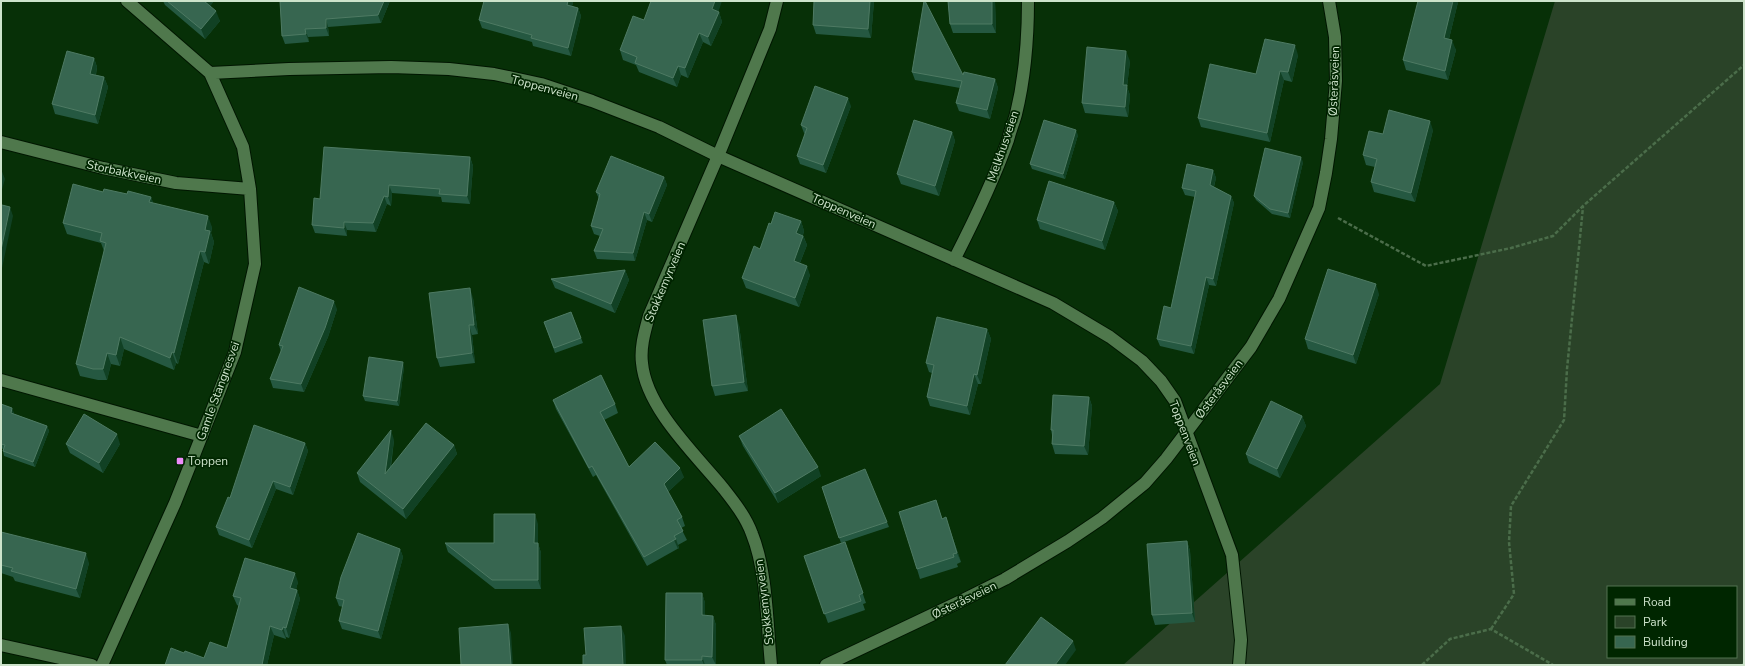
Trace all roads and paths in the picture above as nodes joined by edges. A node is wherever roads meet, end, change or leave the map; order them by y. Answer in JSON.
{"nodes":[{"id":1,"x":127,"y":1,"type":"edge"},
{"id":2,"x":777,"y":1,"type":"edge"},
{"id":3,"x":1028,"y":1,"type":"edge"},
{"id":4,"x":1329,"y":1,"type":"edge"},
{"id":5,"x":1744,"y":65,"type":"edge"},
{"id":6,"x":210,"y":73,"type":"junction"},
{"id":7,"x":1,"y":142,"type":"edge"},
{"id":8,"x":718,"y":156,"type":"junction"},
{"id":9,"x":250,"y":189,"type":"junction"},
{"id":10,"x":1583,"y":206,"type":"junction"},
{"id":11,"x":1319,"y":208,"type":"junction"},
{"id":12,"x":954,"y":260,"type":"junction"},
{"id":13,"x":1,"y":380,"type":"edge"},
{"id":14,"x":1186,"y":433,"type":"junction"},
{"id":15,"x":202,"y":436,"type":"junction"},
{"id":16,"x":1491,"y":629,"type":"junction"},
{"id":17,"x":1,"y":645,"type":"edge"},
{"id":18,"x":92,"y":665,"type":"edge"},
{"id":19,"x":102,"y":665,"type":"edge"},
{"id":20,"x":771,"y":665,"type":"edge"},
{"id":21,"x":826,"y":665,"type":"edge"},
{"id":22,"x":1239,"y":665,"type":"edge"},
{"id":23,"x":1422,"y":665,"type":"edge"},
{"id":24,"x":1553,"y":665,"type":"edge"}],
"edges":[{"from":1,"to":6,"type":"street","name":"Gamle Stangnesvei"},
{"from":2,"to":8,"type":"street","name":"Stokkemyrveien"},
{"from":3,"to":12,"type":"street","name":"Melkhusveien"},
{"from":4,"to":11,"type":"street","name":"Østeråsveien"},
{"from":5,"to":10,"type":"path"},
{"from":6,"to":8,"type":"street","name":"Toppenveien"},
{"from":6,"to":9,"type":"street","name":"Gamle Stangnesvei"},
{"from":7,"to":9,"type":"street","name":"Storbakkveien"},
{"from":8,"to":12,"type":"street","name":"Toppenveien"},
{"from":8,"to":20,"type":"street","name":"Stokkemyrveien"},
{"from":9,"to":15,"type":"street","name":"Gamle Stangnesvei"},
{"from":10,"to":11,"type":"path"},
{"from":10,"to":16,"type":"path"},
{"from":11,"to":14,"type":"street","name":"Østeråsveien"},
{"from":12,"to":14,"type":"street","name":"Toppenveien"},
{"from":13,"to":15,"type":"street"},
{"from":14,"to":21,"type":"street","name":"Østeråsveien"},
{"from":14,"to":22,"type":"street","name":"Toppenveien"},
{"from":15,"to":19,"type":"street","name":"Gamle Stangnesvei"},
{"from":16,"to":23,"type":"path"},
{"from":16,"to":24,"type":"path"},
{"from":17,"to":18,"type":"street"}]}
